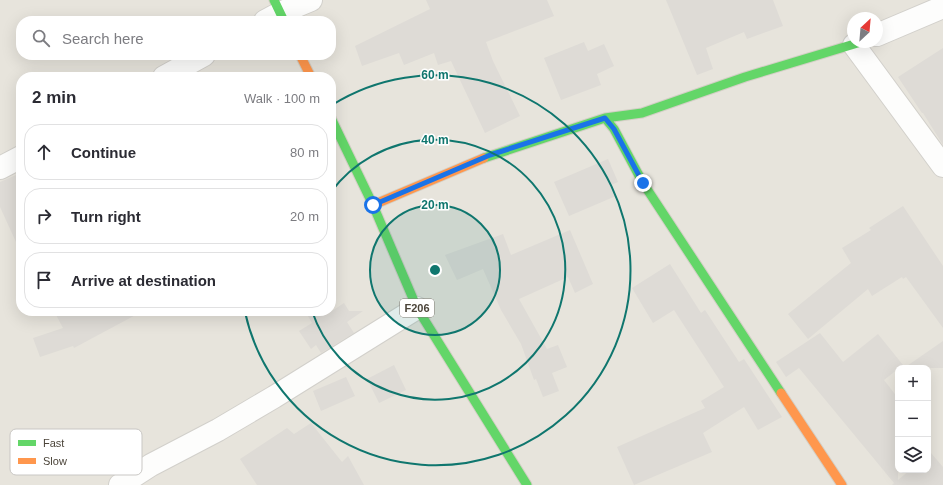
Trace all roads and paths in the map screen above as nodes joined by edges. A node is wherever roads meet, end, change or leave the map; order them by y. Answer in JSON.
{"nodes":[{"id":1,"x":311,"y":0,"type":"edge"},
{"id":2,"x":943,"y":7,"type":"edge"},
{"id":3,"x":276,"y":14,"type":"edge"},
{"id":4,"x":883,"y":32,"type":"edge"},
{"id":5,"x":847,"y":47,"type":"edge"},
{"id":6,"x":861,"y":48,"type":"edge"},
{"id":7,"x":195,"y":60,"type":"edge"},
{"id":8,"x":302,"y":60,"type":"edge"},
{"id":9,"x":173,"y":72,"type":"edge"},
{"id":10,"x":308,"y":72,"type":"edge"},
{"id":11,"x":605,"y":118,"type":"junction"},
{"id":12,"x":336,"y":128,"type":"edge"},
{"id":13,"x":16,"y":160,"type":"edge"},
{"id":14,"x":943,"y":166,"type":"edge"},
{"id":15,"x":0,"y":168,"type":"edge"},
{"id":16,"x":373,"y":205,"type":"junction"},
{"id":17,"x":417,"y":308,"type":"junction"},
{"id":18,"x":142,"y":471,"type":"edge"},
{"id":19,"x":136,"y":475,"type":"edge"},
{"id":20,"x":120,"y":485,"type":"edge"},
{"id":21,"x":527,"y":485,"type":"edge"},
{"id":22,"x":842,"y":485,"type":"edge"}],
"edges":[{"from":1,"to":3,"type":"street"},
{"from":2,"to":4,"type":"street"},
{"from":5,"to":11,"type":"street"},
{"from":6,"to":14,"type":"street"},
{"from":7,"to":9,"type":"street"},
{"from":8,"to":10,"type":"street"},
{"from":11,"to":16,"type":"street"},
{"from":11,"to":22,"type":"street"},
{"from":12,"to":16,"type":"street","number":"F206"},
{"from":13,"to":15,"type":"street"},
{"from":16,"to":17,"type":"street","number":"F206"},
{"from":17,"to":18,"type":"street"},
{"from":17,"to":21,"type":"street","number":"F206"},
{"from":19,"to":20,"type":"street"}]}
